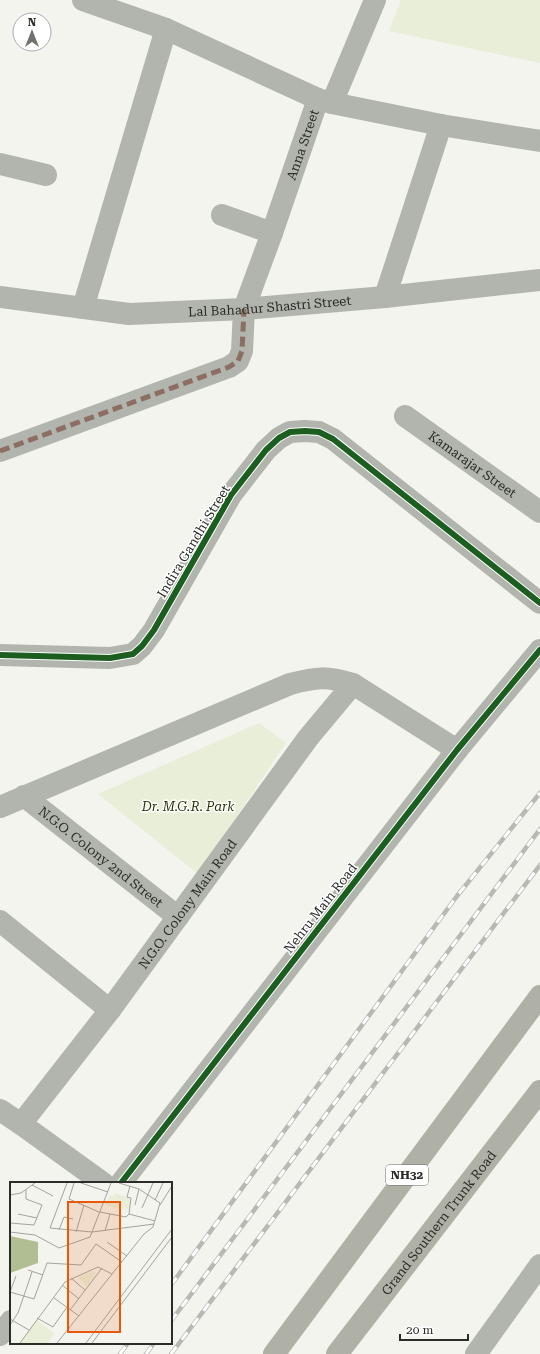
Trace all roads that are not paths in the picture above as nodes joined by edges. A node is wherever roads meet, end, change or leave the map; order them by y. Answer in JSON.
{"nodes":[{"id":1,"x":83,"y":0,"type":"edge"},
{"id":2,"x":375,"y":0,"type":"edge"},
{"id":3,"x":166,"y":29,"type":"junction"},
{"id":4,"x":325,"y":101,"type":"junction"},
{"id":5,"x":441,"y":125,"type":"junction"},
{"id":6,"x":540,"y":141,"type":"edge"},
{"id":7,"x":0,"y":164,"type":"edge"},
{"id":8,"x":46,"y":175,"type":"dead end"},
{"id":9,"x":222,"y":215,"type":"dead end"},
{"id":10,"x":272,"y":233,"type":"junction"},
{"id":11,"x":540,"y":280,"type":"edge"},
{"id":12,"x":0,"y":297,"type":"edge"},
{"id":13,"x":385,"y":297,"type":"junction"},
{"id":14,"x":83,"y":308,"type":"junction"},
{"id":15,"x":244,"y":309,"type":"junction"},
{"id":16,"x":405,"y":416,"type":"dead end"},
{"id":17,"x":0,"y":451,"type":"edge"},
{"id":18,"x":540,"y":512,"type":"edge"},
{"id":19,"x":540,"y":603,"type":"edge"},
{"id":20,"x":540,"y":650,"type":"edge"},
{"id":21,"x":0,"y":655,"type":"edge"},
{"id":22,"x":353,"y":684,"type":"junction"},
{"id":23,"x":457,"y":750,"type":"junction"},
{"id":24,"x":24,"y":796,"type":"junction"},
{"id":25,"x":0,"y":807,"type":"edge"},
{"id":26,"x":178,"y":917,"type":"junction"},
{"id":27,"x":0,"y":920,"type":"edge"},
{"id":28,"x":540,"y":996,"type":"edge"},
{"id":29,"x":110,"y":1010,"type":"junction"},
{"id":30,"x":540,"y":1091,"type":"edge"},
{"id":31,"x":0,"y":1110,"type":"edge"},
{"id":32,"x":22,"y":1124,"type":"junction"},
{"id":33,"x":102,"y":1182,"type":"edge"},
{"id":34,"x":122,"y":1182,"type":"edge"},
{"id":35,"x":540,"y":1265,"type":"edge"},
{"id":36,"x":10,"y":1322,"type":"edge"},
{"id":37,"x":0,"y":1335,"type":"edge"},
{"id":38,"x":274,"y":1354,"type":"edge"},
{"id":39,"x":337,"y":1354,"type":"edge"},
{"id":40,"x":476,"y":1354,"type":"edge"}],
"edges":[{"from":1,"to":3,"type":"street"},
{"from":2,"to":4,"type":"street","name":"Anna Street"},
{"from":3,"to":4,"type":"street"},
{"from":3,"to":14,"type":"street"},
{"from":4,"to":5,"type":"street"},
{"from":4,"to":10,"type":"street","name":"Anna Street"},
{"from":5,"to":6,"type":"street"},
{"from":5,"to":13,"type":"street"},
{"from":7,"to":8,"type":"street"},
{"from":9,"to":10,"type":"street"},
{"from":10,"to":15,"type":"street","name":"Anna Street"},
{"from":11,"to":13,"type":"street","name":"Lal Bahadur Shastri Street"},
{"from":12,"to":14,"type":"street","name":"Lal Bahadur Shastri Street"},
{"from":13,"to":15,"type":"street","name":"Lal Bahadur Shastri Street"},
{"from":14,"to":15,"type":"street","name":"Lal Bahadur Shastri Street"},
{"from":15,"to":17,"type":"street","name":"Anna Street"},
{"from":16,"to":18,"type":"street","name":"Kamarajar Street"},
{"from":19,"to":21,"type":"street","name":"Indira Gandhi Street"},
{"from":20,"to":23,"type":"street","name":"Nehru Main Road"},
{"from":22,"to":23,"type":"street"},
{"from":22,"to":24,"type":"street"},
{"from":22,"to":26,"type":"street","name":"N.G.O. Colony Main Road"},
{"from":23,"to":34,"type":"street","name":"Nehru Main Road"},
{"from":24,"to":25,"type":"street"},
{"from":24,"to":26,"type":"street","name":"N.G.O. Colony 2nd Street"},
{"from":26,"to":29,"type":"street","name":"N.G.O. Colony Main Road"},
{"from":27,"to":29,"type":"street"},
{"from":28,"to":38,"type":"highway","number":"NH32"},
{"from":29,"to":32,"type":"street","name":"N.G.O. Colony Main Road"},
{"from":30,"to":39,"type":"highway","name":"Grand Southern Trunk Road"},
{"from":31,"to":32,"type":"street"},
{"from":32,"to":33,"type":"street"},
{"from":35,"to":40,"type":"street"},
{"from":36,"to":37,"type":"street"}]}
